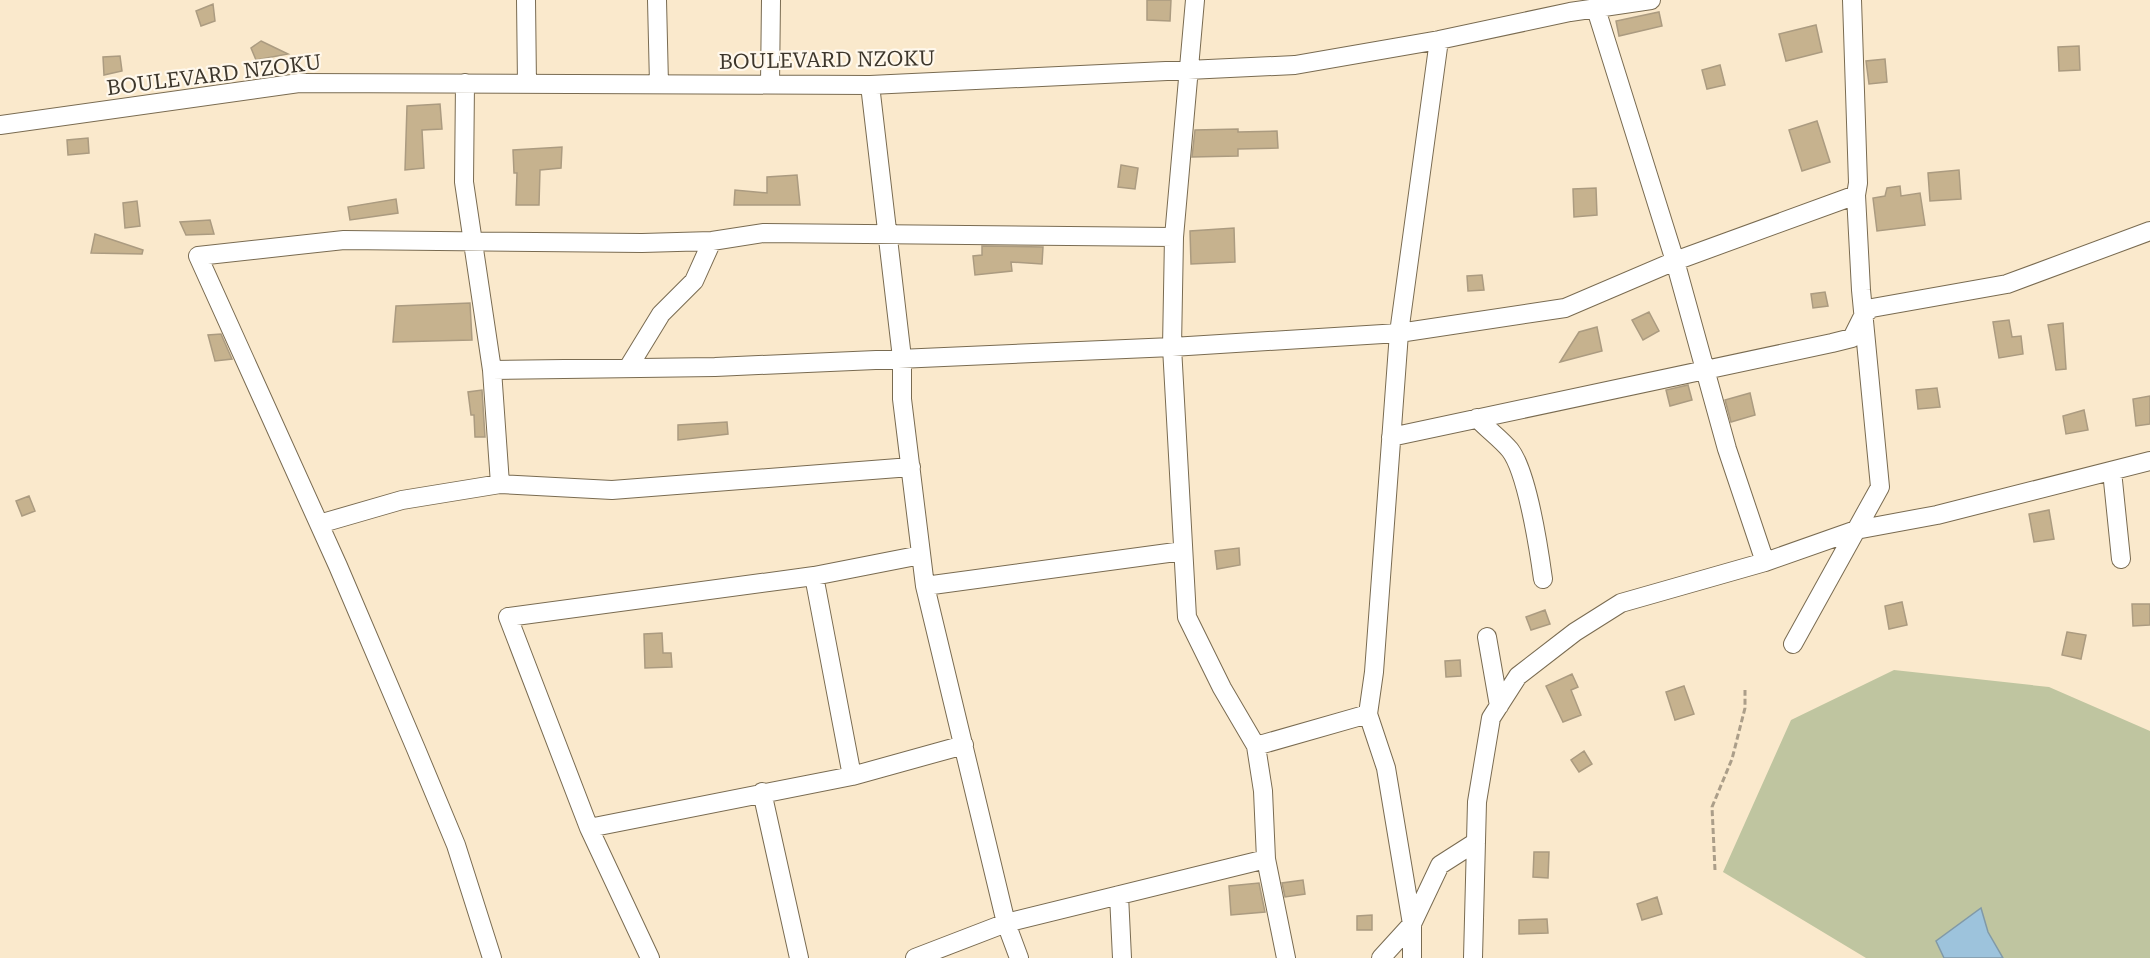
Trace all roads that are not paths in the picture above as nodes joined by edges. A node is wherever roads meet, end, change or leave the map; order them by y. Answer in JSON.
{"nodes":[{"id":1,"x":526,"y":0,"type":"edge"},
{"id":2,"x":657,"y":0,"type":"edge"},
{"id":3,"x":771,"y":0,"type":"edge"},
{"id":4,"x":1195,"y":0,"type":"edge"},
{"id":5,"x":1651,"y":0,"type":"edge"},
{"id":6,"x":1852,"y":0,"type":"edge"},
{"id":7,"x":1568,"y":6,"type":"edge"},
{"id":8,"x":1596,"y":9,"type":"junction"},
{"id":9,"x":1439,"y":40,"type":"junction"},
{"id":10,"x":1190,"y":70,"type":"junction"},
{"id":11,"x":465,"y":83,"type":"junction"},
{"id":12,"x":527,"y":84,"type":"junction"},
{"id":13,"x":659,"y":84,"type":"junction"},
{"id":14,"x":770,"y":84,"type":"junction"},
{"id":15,"x":870,"y":85,"type":"junction"},
{"id":16,"x":0,"y":125,"type":"edge"},
{"id":17,"x":1856,"y":195,"type":"junction"},
{"id":18,"x":2150,"y":231,"type":"edge"},
{"id":19,"x":888,"y":234,"type":"junction"},
{"id":20,"x":1174,"y":237,"type":"junction"},
{"id":21,"x":473,"y":241,"type":"junction"},
{"id":22,"x":712,"y":241,"type":"junction"},
{"id":23,"x":1674,"y":261,"type":"junction"},
{"id":24,"x":1864,"y":314,"type":"junction"},
{"id":25,"x":1399,"y":333,"type":"junction"},
{"id":26,"x":1172,"y":347,"type":"junction"},
{"id":27,"x":902,"y":358,"type":"junction"},
{"id":28,"x":628,"y":368,"type":"junction"},
{"id":29,"x":1705,"y":369,"type":"junction"},
{"id":30,"x":492,"y":370,"type":"junction"},
{"id":31,"x":1477,"y":418,"type":"junction"},
{"id":32,"x":1391,"y":437,"type":"junction"},
{"id":33,"x":2150,"y":461,"type":"edge"},
{"id":34,"x":911,"y":467,"type":"junction"},
{"id":35,"x":2112,"y":471,"type":"junction"},
{"id":36,"x":500,"y":484,"type":"junction"},
{"id":37,"x":319,"y":524,"type":"junction"},
{"id":38,"x":1856,"y":530,"type":"junction"},
{"id":39,"x":1183,"y":551,"type":"junction"},
{"id":40,"x":921,"y":555,"type":"junction"},
{"id":41,"x":2121,"y":559,"type":"dead end"},
{"id":42,"x":1765,"y":562,"type":"junction"},
{"id":43,"x":813,"y":576,"type":"junction"},
{"id":44,"x":1543,"y":579,"type":"dead end"},
{"id":45,"x":925,"y":586,"type":"junction"},
{"id":46,"x":1487,"y":637,"type":"dead end"},
{"id":47,"x":1793,"y":644,"type":"dead end"},
{"id":48,"x":1499,"y":706,"type":"junction"},
{"id":49,"x":1368,"y":714,"type":"junction"},
{"id":50,"x":964,"y":745,"type":"junction"},
{"id":51,"x":1256,"y":746,"type":"junction"},
{"id":52,"x":852,"y":776,"type":"junction"},
{"id":53,"x":762,"y":792,"type":"junction"},
{"id":54,"x":589,"y":828,"type":"junction"},
{"id":55,"x":1476,"y":842,"type":"junction"},
{"id":56,"x":1266,"y":860,"type":"junction"},
{"id":57,"x":1119,"y":895,"type":"junction"},
{"id":58,"x":1006,"y":923,"type":"junction"},
{"id":59,"x":1412,"y":924,"type":"junction"},
{"id":60,"x":492,"y":958,"type":"edge"},
{"id":61,"x":650,"y":958,"type":"edge"},
{"id":62,"x":799,"y":958,"type":"edge"},
{"id":63,"x":915,"y":958,"type":"edge"},
{"id":64,"x":1019,"y":958,"type":"edge"},
{"id":65,"x":1122,"y":958,"type":"edge"},
{"id":66,"x":1286,"y":958,"type":"edge"},
{"id":67,"x":1381,"y":958,"type":"edge"},
{"id":68,"x":1412,"y":958,"type":"edge"},
{"id":69,"x":1473,"y":958,"type":"edge"}],
"edges":[{"from":1,"to":12,"type":"street"},
{"from":2,"to":13,"type":"street"},
{"from":3,"to":14,"type":"street"},
{"from":4,"to":10,"type":"street"},
{"from":5,"to":8,"type":"street","name":"BOULEVARD NZOKU"},
{"from":6,"to":17,"type":"street"},
{"from":7,"to":8,"type":"street","name":"BOULEVARD NZOKU"},
{"from":7,"to":9,"type":"street","name":"BOULEVARD NZOKU"},
{"from":8,"to":23,"type":"street"},
{"from":9,"to":10,"type":"street","name":"BOULEVARD NZOKU"},
{"from":9,"to":25,"type":"street"},
{"from":10,"to":15,"type":"street","name":"BOULEVARD NZOKU"},
{"from":10,"to":20,"type":"street"},
{"from":11,"to":12,"type":"street","name":"BOULEVARD NZOKU"},
{"from":11,"to":16,"type":"street","name":"BOULEVARD NZOKU"},
{"from":11,"to":21,"type":"street"},
{"from":12,"to":13,"type":"street","name":"BOULEVARD NZOKU"},
{"from":13,"to":14,"type":"street","name":"BOULEVARD NZOKU"},
{"from":14,"to":15,"type":"street","name":"BOULEVARD NZOKU"},
{"from":15,"to":19,"type":"street"},
{"from":17,"to":23,"type":"street"},
{"from":17,"to":24,"type":"street"},
{"from":18,"to":24,"type":"street"},
{"from":19,"to":20,"type":"street"},
{"from":19,"to":22,"type":"street"},
{"from":19,"to":27,"type":"street"},
{"from":20,"to":26,"type":"street"},
{"from":21,"to":22,"type":"street"},
{"from":21,"to":30,"type":"street"},
{"from":21,"to":37,"type":"street"},
{"from":22,"to":28,"type":"street"},
{"from":23,"to":25,"type":"street"},
{"from":23,"to":29,"type":"street"},
{"from":24,"to":29,"type":"street"},
{"from":24,"to":38,"type":"street"},
{"from":25,"to":26,"type":"street"},
{"from":25,"to":32,"type":"street"},
{"from":26,"to":27,"type":"street"},
{"from":26,"to":39,"type":"street"},
{"from":27,"to":28,"type":"street"},
{"from":27,"to":34,"type":"street"},
{"from":28,"to":30,"type":"street"},
{"from":29,"to":31,"type":"street"},
{"from":29,"to":42,"type":"street"},
{"from":30,"to":36,"type":"street"},
{"from":31,"to":32,"type":"street"},
{"from":31,"to":44,"type":"street"},
{"from":32,"to":49,"type":"street"},
{"from":33,"to":35,"type":"street"},
{"from":34,"to":36,"type":"street"},
{"from":34,"to":40,"type":"street"},
{"from":35,"to":38,"type":"street"},
{"from":35,"to":41,"type":"street"},
{"from":36,"to":37,"type":"street"},
{"from":37,"to":60,"type":"street"},
{"from":38,"to":42,"type":"street"},
{"from":38,"to":47,"type":"street"},
{"from":39,"to":45,"type":"street"},
{"from":39,"to":51,"type":"street"},
{"from":40,"to":43,"type":"street"},
{"from":40,"to":45,"type":"street"},
{"from":42,"to":48,"type":"street"},
{"from":43,"to":52,"type":"street"},
{"from":43,"to":54,"type":"street"},
{"from":45,"to":50,"type":"street"},
{"from":46,"to":48,"type":"street"},
{"from":48,"to":55,"type":"street"},
{"from":49,"to":51,"type":"street"},
{"from":49,"to":59,"type":"street"},
{"from":50,"to":52,"type":"street"},
{"from":50,"to":58,"type":"street"},
{"from":51,"to":56,"type":"street"},
{"from":52,"to":53,"type":"street"},
{"from":53,"to":54,"type":"street"},
{"from":53,"to":62,"type":"street"},
{"from":54,"to":61,"type":"street"},
{"from":55,"to":59,"type":"street"},
{"from":55,"to":69,"type":"street"},
{"from":56,"to":57,"type":"street"},
{"from":56,"to":66,"type":"street"},
{"from":57,"to":58,"type":"street"},
{"from":57,"to":65,"type":"street"},
{"from":58,"to":63,"type":"street"},
{"from":58,"to":64,"type":"street"},
{"from":59,"to":67,"type":"street"},
{"from":59,"to":68,"type":"street"}]}
